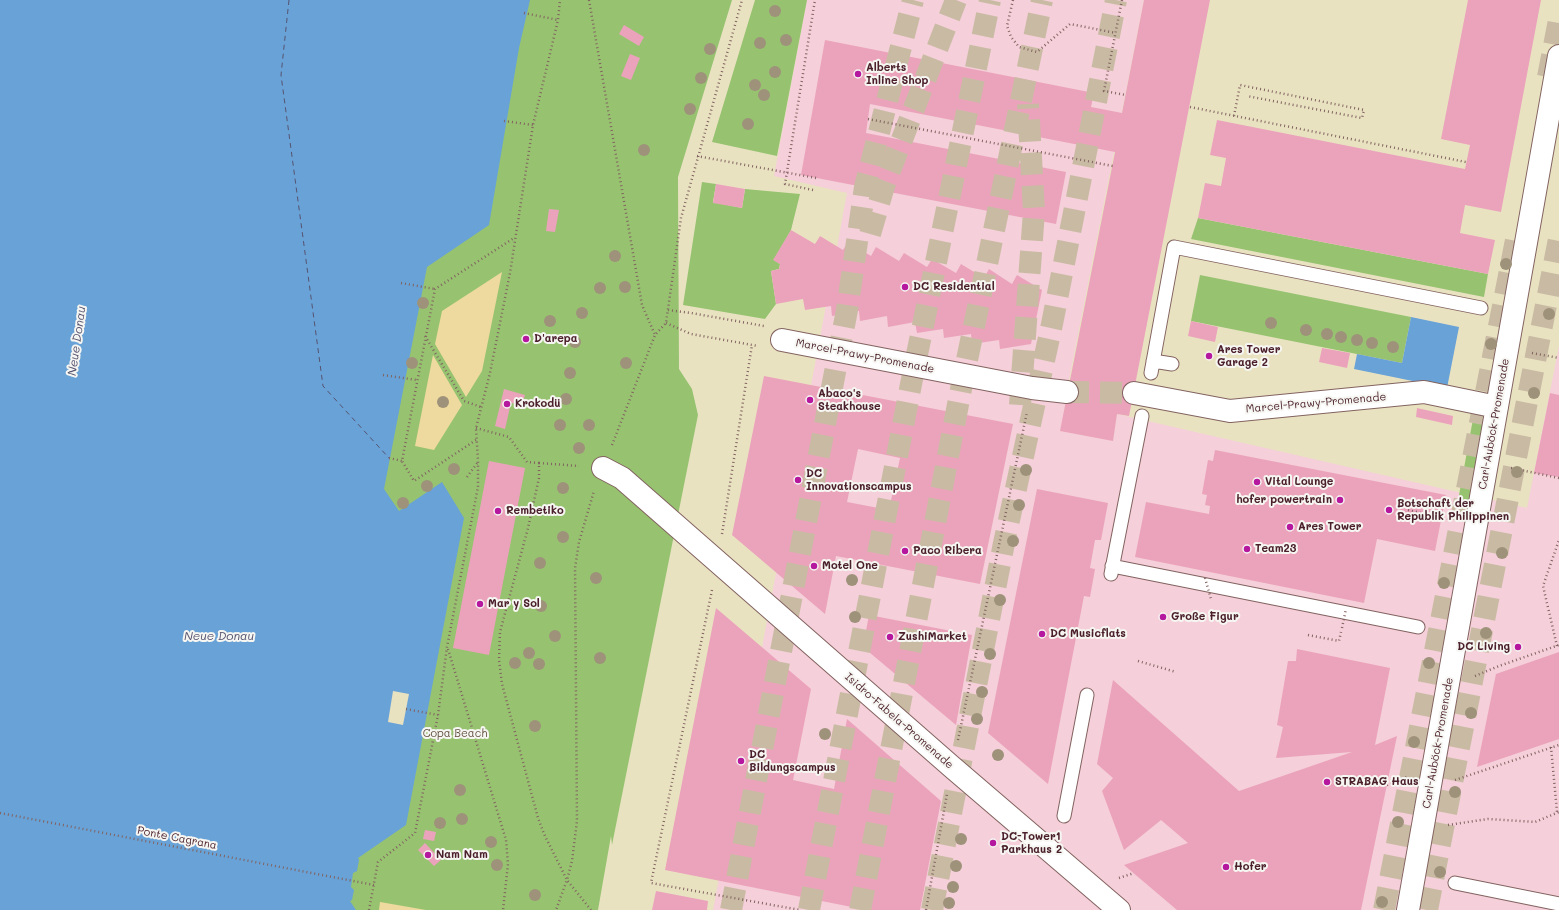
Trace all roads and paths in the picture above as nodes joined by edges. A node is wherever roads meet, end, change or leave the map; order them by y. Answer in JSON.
{"nodes":[{"id":1,"x":560,"y":0,"type":"edge"},
{"id":2,"x":589,"y":0,"type":"edge"},
{"id":3,"x":742,"y":0,"type":"edge"},
{"id":4,"x":815,"y":0,"type":"edge"},
{"id":5,"x":1013,"y":0,"type":"edge"},
{"id":6,"x":1122,"y":0,"type":"edge"},
{"id":7,"x":524,"y":13,"type":"dead end"},
{"id":8,"x":558,"y":20,"type":"junction"},
{"id":9,"x":1116,"y":33,"type":"junction"},
{"id":10,"x":1559,"y":56,"type":"tunnel mouth"},
{"id":11,"x":1126,"y":95,"type":"dead end"},
{"id":12,"x":1247,"y":96,"type":"dead end"},
{"id":13,"x":1190,"y":107,"type":"dead end"},
{"id":14,"x":1234,"y":116,"type":"junction"},
{"id":15,"x":868,"y":119,"type":"dead end"},
{"id":16,"x":504,"y":121,"type":"dead end"},
{"id":17,"x":533,"y":125,"type":"junction"},
{"id":18,"x":697,"y":156,"type":"junction"},
{"id":19,"x":1466,"y":162,"type":"dead end"},
{"id":20,"x":1113,"y":166,"type":"dead end"},
{"id":21,"x":786,"y":173,"type":"junction"},
{"id":22,"x":816,"y":178,"type":"dead end"},
{"id":23,"x":813,"y":190,"type":"dead end"},
{"id":24,"x":515,"y":237,"type":"junction"},
{"id":25,"x":401,"y":283,"type":"dead end"},
{"id":26,"x":435,"y":289,"type":"junction"},
{"id":27,"x":1481,"y":308,"type":"dead end"},
{"id":28,"x":668,"y":310,"type":"junction"},
{"id":29,"x":666,"y":323,"type":"junction"},
{"id":30,"x":764,"y":326,"type":"dead end"},
{"id":31,"x":655,"y":335,"type":"junction"},
{"id":32,"x":425,"y":336,"type":"junction"},
{"id":33,"x":782,"y":340,"type":"joint"},
{"id":34,"x":752,"y":345,"type":"junction"},
{"id":35,"x":1508,"y":348,"type":"junction"},
{"id":36,"x":1559,"y":358,"type":"edge"},
{"id":37,"x":1172,"y":364,"type":"dead end"},
{"id":38,"x":383,"y":375,"type":"dead end"},
{"id":39,"x":417,"y":380,"type":"junction"},
{"id":40,"x":1032,"y":388,"type":"junction"},
{"id":41,"x":1067,"y":392,"type":"tunnel mouth"},
{"id":42,"x":1134,"y":392,"type":"tunnel mouth"},
{"id":43,"x":1497,"y":406,"type":"junction"},
{"id":44,"x":481,"y":407,"type":"junction"},
{"id":45,"x":1142,"y":416,"type":"dead end"},
{"id":46,"x":476,"y":428,"type":"junction"},
{"id":47,"x":476,"y":440,"type":"junction"},
{"id":48,"x":389,"y":458,"type":"dead end"},
{"id":49,"x":402,"y":461,"type":"junction"},
{"id":50,"x":478,"y":461,"type":"junction"},
{"id":51,"x":539,"y":463,"type":"junction"},
{"id":52,"x":1487,"y":463,"type":"junction"},
{"id":53,"x":575,"y":466,"type":"dead end"},
{"id":54,"x":613,"y":473,"type":"junction"},
{"id":55,"x":467,"y":477,"type":"dead end"},
{"id":56,"x":1559,"y":478,"type":"edge"},
{"id":57,"x":1408,"y":510,"type":"dead end"},
{"id":58,"x":1476,"y":526,"type":"junction"},
{"id":59,"x":1559,"y":540,"type":"edge"},
{"id":60,"x":717,"y":562,"type":"junction"},
{"id":61,"x":1205,"y":578,"type":"dead end"},
{"id":62,"x":1211,"y":599,"type":"dead end"},
{"id":63,"x":708,"y":608,"type":"dead end"},
{"id":64,"x":1346,"y":609,"type":"dead end"},
{"id":65,"x":1418,"y":627,"type":"dead end"},
{"id":66,"x":1308,"y":635,"type":"dead end"},
{"id":67,"x":1558,"y":646,"type":"edge"},
{"id":68,"x":448,"y":647,"type":"junction"},
{"id":69,"x":1138,"y":661,"type":"dead end"},
{"id":70,"x":1176,"y":672,"type":"dead end"},
{"id":71,"x":1447,"y":688,"type":"junction"},
{"id":72,"x":1087,"y":694,"type":"dead end"},
{"id":73,"x":406,"y":709,"type":"dead end"},
{"id":74,"x":438,"y":715,"type":"junction"},
{"id":75,"x":1559,"y":744,"type":"edge"},
{"id":76,"x":1551,"y":747,"type":"junction"},
{"id":77,"x":952,"y":768,"type":"junction"},
{"id":78,"x":1430,"y":787,"type":"junction"},
{"id":79,"x":0,"y":812,"type":"edge"},
{"id":80,"x":1558,"y":812,"type":"edge"},
{"id":81,"x":1064,"y":816,"type":"dead end"},
{"id":82,"x":1422,"y":829,"type":"junction"},
{"id":83,"x":566,"y":880,"type":"junction"},
{"id":84,"x":1455,"y":883,"type":"dead end"},
{"id":85,"x":374,"y":885,"type":"junction"},
{"id":86,"x":1559,"y":904,"type":"edge"},
{"id":87,"x":369,"y":910,"type":"edge"},
{"id":88,"x":503,"y":910,"type":"edge"},
{"id":89,"x":556,"y":910,"type":"edge"},
{"id":90,"x":591,"y":910,"type":"edge"},
{"id":91,"x":800,"y":910,"type":"edge"},
{"id":92,"x":926,"y":910,"type":"edge"},
{"id":93,"x":1119,"y":910,"type":"edge"},
{"id":94,"x":1408,"y":910,"type":"edge"}],
"edges":[{"from":1,"to":8,"type":"path"},
{"from":2,"to":31,"type":"path"},
{"from":3,"to":18,"type":"path"},
{"from":4,"to":21,"type":"path"},
{"from":5,"to":9,"type":"path"},
{"from":6,"to":9,"type":"path"},
{"from":7,"to":8,"type":"path"},
{"from":8,"to":17,"type":"path"},
{"from":9,"to":11,"type":"path"},
{"from":10,"to":35,"type":"street","name":"Carl-Auböck-Promenade"},
{"from":12,"to":14,"type":"path"},
{"from":13,"to":14,"type":"path"},
{"from":14,"to":19,"type":"path"},
{"from":15,"to":20,"type":"path"},
{"from":16,"to":17,"type":"path"},
{"from":17,"to":24,"type":"path"},
{"from":18,"to":21,"type":"path"},
{"from":18,"to":28,"type":"path"},
{"from":21,"to":22,"type":"path"},
{"from":21,"to":23,"type":"path"},
{"from":24,"to":26,"type":"path"},
{"from":24,"to":44,"type":"path"},
{"from":25,"to":26,"type":"path"},
{"from":26,"to":32,"type":"path"},
{"from":27,"to":37,"type":"lane"},
{"from":28,"to":29,"type":"path"},
{"from":28,"to":30,"type":"path"},
{"from":29,"to":31,"type":"path"},
{"from":29,"to":34,"type":"path","name":"Marcel-Prawy-Promenade"},
{"from":31,"to":54,"type":"path"},
{"from":32,"to":39,"type":"path"},
{"from":32,"to":44,"type":"path"},
{"from":33,"to":34,"type":"path","name":"Marcel-Prawy-Promenade"},
{"from":33,"to":40,"type":"street","name":"Marcel-Prawy-Promenade"},
{"from":34,"to":60,"type":"path"},
{"from":35,"to":36,"type":"path"},
{"from":35,"to":43,"type":"street","name":"Carl-Auböck-Promenade"},
{"from":38,"to":39,"type":"path"},
{"from":39,"to":49,"type":"path"},
{"from":40,"to":41,"type":"street","name":"Marcel-Prawy-Promenade"},
{"from":40,"to":77,"type":"path"},
{"from":42,"to":43,"type":"street","name":"Marcel-Prawy-Promenade"},
{"from":43,"to":52,"type":"street","name":"Carl-Auböck-Promenade"},
{"from":44,"to":46,"type":"path"},
{"from":45,"to":65,"type":"lane"},
{"from":46,"to":47,"type":"path"},
{"from":46,"to":51,"type":"path"},
{"from":47,"to":49,"type":"path"},
{"from":47,"to":50,"type":"path"},
{"from":48,"to":49,"type":"path"},
{"from":50,"to":55,"type":"path"},
{"from":50,"to":68,"type":"path"},
{"from":51,"to":53,"type":"path"},
{"from":51,"to":83,"type":"path"},
{"from":52,"to":56,"type":"path"},
{"from":52,"to":58,"type":"street","name":"Carl-Auböck-Promenade"},
{"from":54,"to":60,"type":"street","name":"Isidro-Fabela-Promenade"},
{"from":54,"to":83,"type":"path"},
{"from":57,"to":58,"type":"path"},
{"from":58,"to":71,"type":"street","name":"Carl-Auböck-Promenade"},
{"from":59,"to":67,"type":"path"},
{"from":60,"to":77,"type":"street","name":"Isidro-Fabela-Promenade"},
{"from":61,"to":62,"type":"path","bridge":true},
{"from":63,"to":91,"type":"path"},
{"from":64,"to":66,"type":"path","bridge":true},
{"from":67,"to":71,"type":"path"},
{"from":68,"to":74,"type":"path"},
{"from":68,"to":88,"type":"path"},
{"from":69,"to":70,"type":"path"},
{"from":71,"to":78,"type":"street","name":"Carl-Auböck-Promenade"},
{"from":72,"to":81,"type":"lane"},
{"from":73,"to":74,"type":"path"},
{"from":74,"to":85,"type":"path"},
{"from":75,"to":76,"type":"path"},
{"from":76,"to":78,"type":"path"},
{"from":76,"to":80,"type":"path"},
{"from":77,"to":92,"type":"path"},
{"from":77,"to":93,"type":"street","name":"Isidro-Fabela-Promenade"},
{"from":78,"to":82,"type":"street","name":"Carl-Auböck-Promenade"},
{"from":79,"to":85,"type":"path","name":"Ponte Cagrana"},
{"from":80,"to":82,"type":"path"},
{"from":82,"to":94,"type":"street","name":"Carl-Auböck-Promenade"},
{"from":83,"to":89,"type":"path"},
{"from":83,"to":90,"type":"path"},
{"from":84,"to":86,"type":"lane"},
{"from":85,"to":87,"type":"path"}]}
